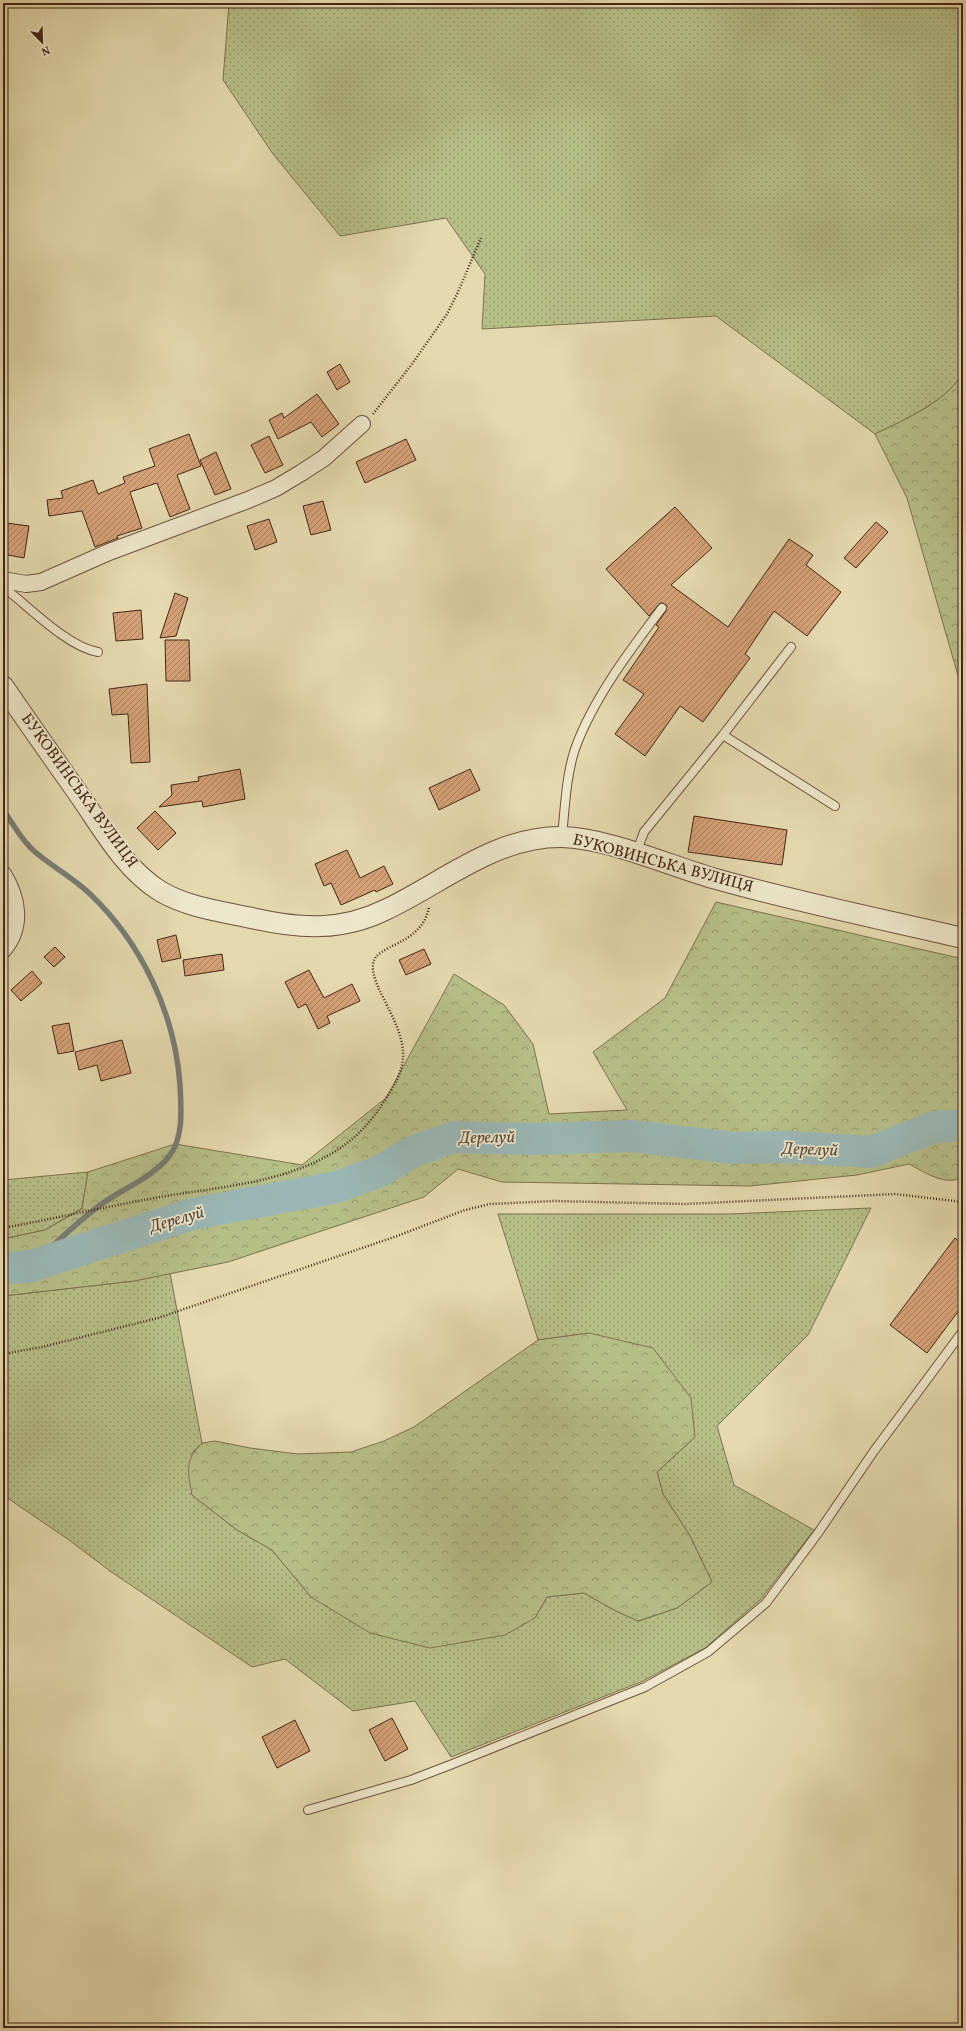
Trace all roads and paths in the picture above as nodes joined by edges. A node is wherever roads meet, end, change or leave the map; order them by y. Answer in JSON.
{"nodes":[{"id":1,"x":481,"y":238,"type":"dead end"},
{"id":2,"x":362,"y":424,"type":"joint"},
{"id":3,"x":3,"y":580,"type":"edge"},
{"id":4,"x":3,"y":587,"type":"edge"},
{"id":5,"x":662,"y":608,"type":"dead end"},
{"id":6,"x":792,"y":647,"type":"dead end"},
{"id":7,"x":98,"y":652,"type":"dead end"},
{"id":8,"x":3,"y":686,"type":"edge"},
{"id":9,"x":723,"y":735,"type":"junction"},
{"id":10,"x":835,"y":806,"type":"dead end"},
{"id":11,"x":561,"y":837,"type":"junction"},
{"id":12,"x":635,"y":854,"type":"junction"},
{"id":13,"x":3,"y":874,"type":"edge"},
{"id":14,"x":432,"y":885,"type":"junction"},
{"id":15,"x":963,"y":938,"type":"edge"},
{"id":16,"x":3,"y":950,"type":"edge"},
{"id":17,"x":963,"y":1202,"type":"edge"},
{"id":18,"x":3,"y":1228,"type":"edge"},
{"id":19,"x":963,"y":1331,"type":"edge"},
{"id":20,"x":3,"y":1354,"type":"edge"},
{"id":21,"x":308,"y":1810,"type":"dead end"}],
"edges":[{"from":1,"to":2,"type":"path"},
{"from":2,"to":3,"type":"street"},
{"from":4,"to":7,"type":"lane"},
{"from":5,"to":11,"type":"lane"},
{"from":6,"to":9,"type":"lane"},
{"from":8,"to":14,"type":"street","name":"БУКОВИНСЬКА ВУЛИЦЯ"},
{"from":9,"to":10,"type":"lane"},
{"from":9,"to":12,"type":"lane"},
{"from":11,"to":12,"type":"street","name":"БУКОВИНСЬКА ВУЛИЦЯ"},
{"from":11,"to":14,"type":"street","name":"БУКОВИНСЬКА ВУЛИЦЯ"},
{"from":12,"to":15,"type":"street","name":"БУКОВИНСЬКА ВУЛИЦЯ"},
{"from":13,"to":16,"type":"street"},
{"from":14,"to":18,"type":"path"},
{"from":17,"to":20,"type":"path"},
{"from":19,"to":21,"type":"lane"}]}
